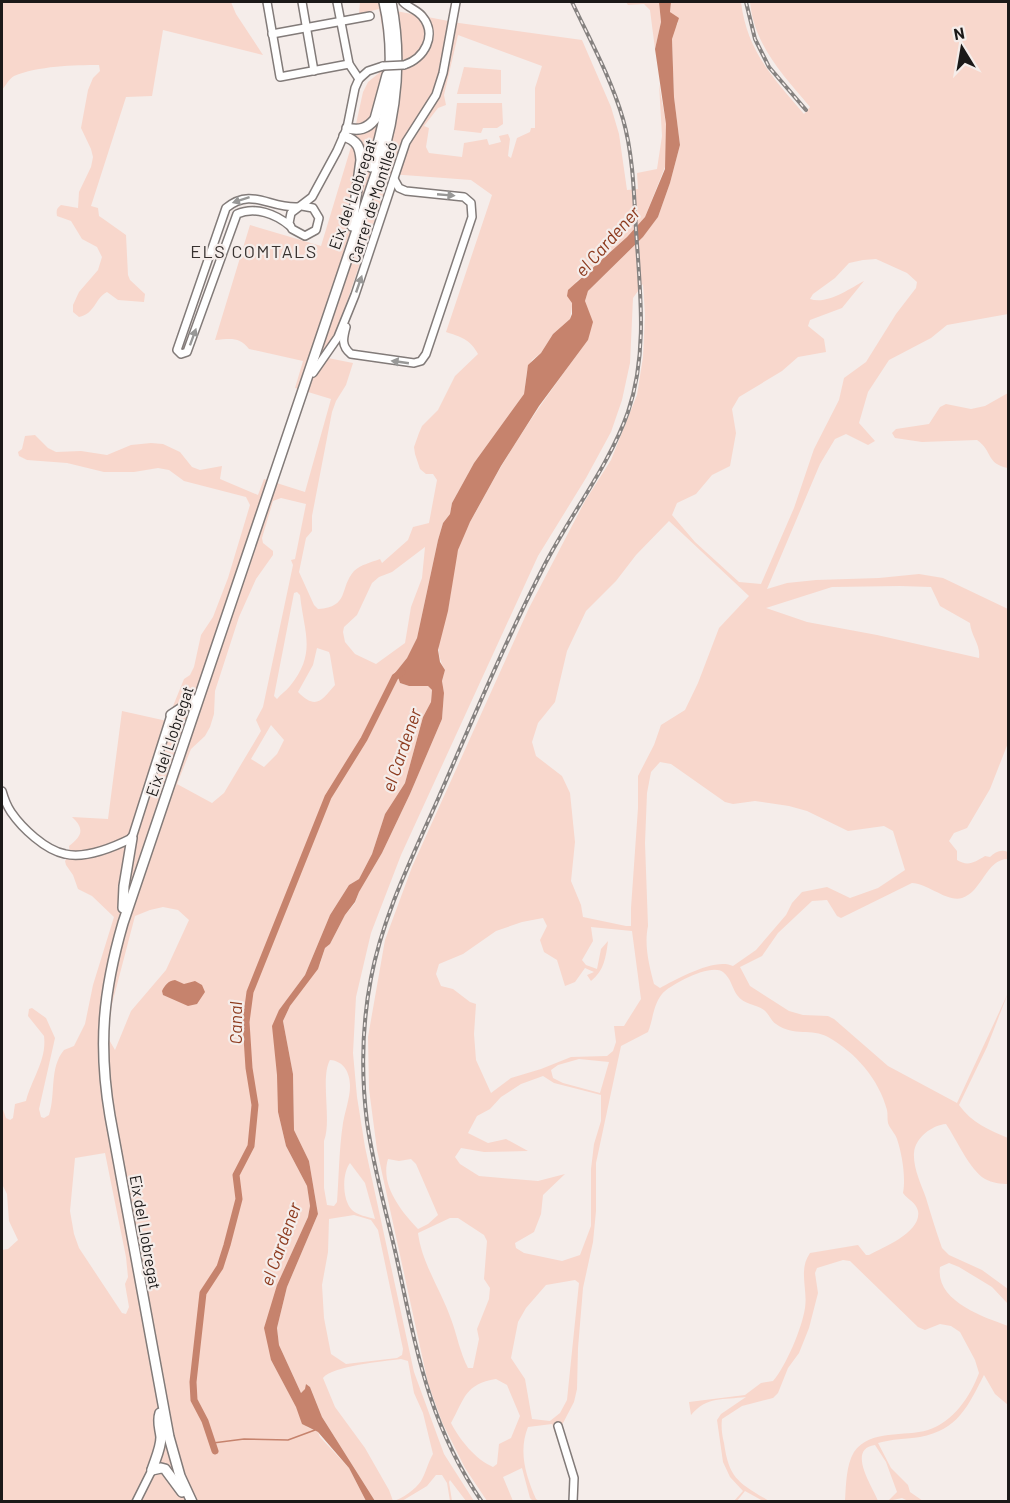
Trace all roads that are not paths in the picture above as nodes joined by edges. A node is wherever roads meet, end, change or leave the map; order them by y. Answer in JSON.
{"nodes":[{"id":1,"x":267,"y":2,"type":"edge"},
{"id":2,"x":302,"y":2,"type":"edge"},
{"id":3,"x":337,"y":2,"type":"edge"},
{"id":4,"x":384,"y":2,"type":"edge"},
{"id":5,"x":391,"y":2,"type":"edge"},
{"id":6,"x":403,"y":2,"type":"edge"},
{"id":7,"x":456,"y":2,"type":"edge"},
{"id":8,"x":370,"y":16,"type":"dead end"},
{"id":9,"x":341,"y":21,"type":"junction"},
{"id":10,"x":307,"y":27,"type":"junction"},
{"id":11,"x":272,"y":34,"type":"junction"},
{"id":12,"x":349,"y":64,"type":"junction"},
{"id":13,"x":387,"y":66,"type":"junction"},
{"id":14,"x":314,"y":71,"type":"junction"},
{"id":15,"x":359,"y":79,"type":"junction"},
{"id":16,"x":360,"y":130,"type":"junction"},
{"id":17,"x":345,"y":132,"type":"junction"},
{"id":18,"x":357,"y":142,"type":"junction"},
{"id":19,"x":394,"y":179,"type":"junction"},
{"id":20,"x":406,"y":191,"type":"junction"},
{"id":21,"x":312,"y":197,"type":"junction"},
{"id":22,"x":387,"y":201,"type":"junction"},
{"id":23,"x":300,"y":207,"type":"junction"},
{"id":24,"x":313,"y":208,"type":"junction"},
{"id":25,"x":290,"y":226,"type":"junction"},
{"id":26,"x":352,"y":226,"type":"junction"},
{"id":27,"x":351,"y":305,"type":"junction"},
{"id":28,"x":313,"y":373,"type":"dead end"},
{"id":29,"x":194,"y":700,"type":"junction"},
{"id":30,"x":171,"y":715,"type":"joint"},
{"id":31,"x":2,"y":791,"type":"edge"},
{"id":32,"x":132,"y":838,"type":"junction"},
{"id":33,"x":123,"y":908,"type":"junction"},
{"id":34,"x":160,"y":1413,"type":"junction"},
{"id":35,"x":558,"y":1426,"type":"dead end"},
{"id":36,"x":152,"y":1470,"type":"junction"},
{"id":37,"x":184,"y":1497,"type":"edge"},
{"id":38,"x":136,"y":1502,"type":"edge"},
{"id":39,"x":192,"y":1502,"type":"edge"},
{"id":40,"x":573,"y":1502,"type":"edge"}],
"edges":[{"from":1,"to":11,"type":"street"},
{"from":2,"to":10,"type":"street"},
{"from":3,"to":9,"type":"street"},
{"from":4,"to":13,"type":"highway","name":"Eix del Llobregat"},
{"from":5,"to":39,"type":"highway","name":"Eix del Llobregat"},
{"from":6,"to":13,"type":"street","bridge":true},
{"from":7,"to":19,"type":"street","name":"Carrer de Montlleó"},
{"from":8,"to":9,"type":"street"},
{"from":9,"to":10,"type":"street"},
{"from":9,"to":12,"type":"street"},
{"from":10,"to":11,"type":"street"},
{"from":10,"to":14,"type":"street"},
{"from":11,"to":14,"type":"street"},
{"from":12,"to":14,"type":"street"},
{"from":12,"to":15,"type":"street"},
{"from":13,"to":15,"type":"street"},
{"from":13,"to":16,"type":"highway"},
{"from":13,"to":26,"type":"highway","name":"Eix del Llobregat"},
{"from":15,"to":17,"type":"street"},
{"from":16,"to":17,"type":"highway"},
{"from":16,"to":18,"type":"highway"},
{"from":17,"to":18,"type":"highway"},
{"from":17,"to":21,"type":"street"},
{"from":18,"to":26,"type":"highway"},
{"from":19,"to":20,"type":"street"},
{"from":19,"to":22,"type":"street","name":"Carrer de Montlleó"},
{"from":20,"to":22,"type":"street"},
{"from":20,"to":27,"type":"street","one_way":true},
{"from":21,"to":23,"type":"street"},
{"from":21,"to":24,"type":"street"},
{"from":27,"to":22,"type":"street","name":"Carrer de Montlleó","one_way":true},
{"from":23,"to":24,"type":"street"},
{"from":23,"to":25,"type":"street"},
{"from":23,"to":25,"type":"street","one_way":true},
{"from":24,"to":25,"type":"street"},
{"from":26,"to":29,"type":"highway","name":"Eix del Llobregat"},
{"from":27,"to":28,"type":"street","name":"Carrer de Montlleó"},
{"from":29,"to":30,"type":"highway"},
{"from":29,"to":33,"type":"highway","name":"Eix del Llobregat"},
{"from":30,"to":32,"type":"street"},
{"from":31,"to":32,"type":"street"},
{"from":32,"to":33,"type":"highway"},
{"from":33,"to":34,"type":"highway","name":"Eix del Llobregat"},
{"from":34,"to":36,"type":"highway"},
{"from":34,"to":37,"type":"highway","name":"Eix del Llobregat"},
{"from":35,"to":40,"type":"street"},
{"from":36,"to":37,"type":"highway"},
{"from":36,"to":38,"type":"street"}]}
